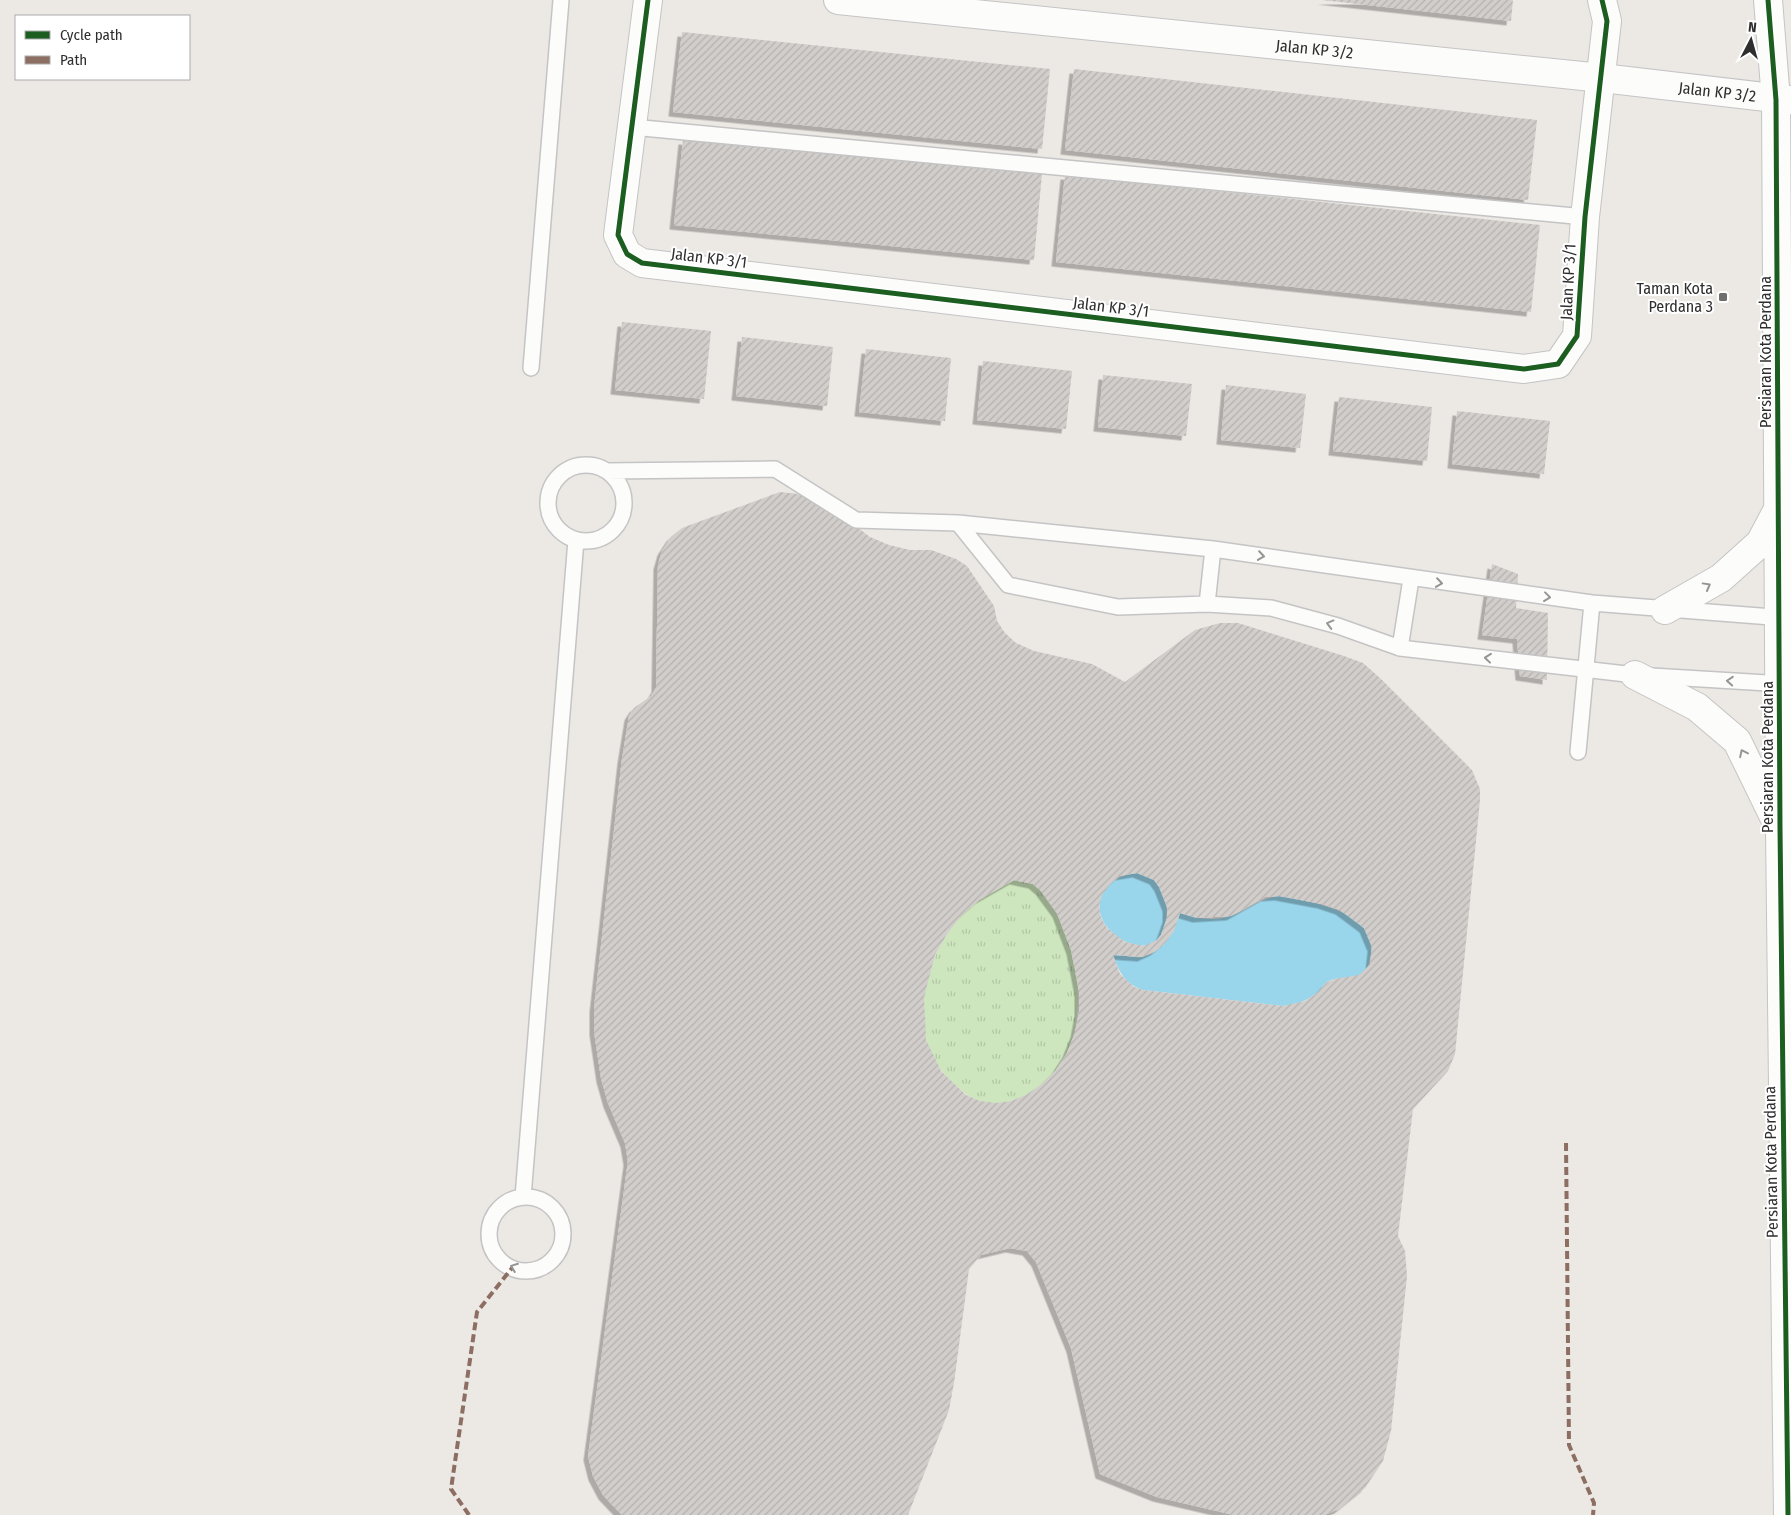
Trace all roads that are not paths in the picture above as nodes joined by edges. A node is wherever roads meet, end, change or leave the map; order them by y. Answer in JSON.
{"nodes":[{"id":1,"x":562,"y":0,"type":"edge"},
{"id":2,"x":648,"y":0,"type":"edge"},
{"id":3,"x":838,"y":0,"type":"edge"},
{"id":4,"x":1602,"y":0,"type":"edge"},
{"id":5,"x":1768,"y":0,"type":"edge"},
{"id":6,"x":1602,"y":78,"type":"junction"},
{"id":7,"x":1784,"y":100,"type":"edge"},
{"id":8,"x":632,"y":127,"type":"junction"},
{"id":9,"x":1585,"y":217,"type":"junction"},
{"id":10,"x":531,"y":368,"type":"dead end"},
{"id":11,"x":607,"y":471,"type":"junction"},
{"id":12,"x":1778,"y":508,"type":"junction"},
{"id":13,"x":958,"y":523,"type":"junction"},
{"id":14,"x":576,"y":540,"type":"junction"},
{"id":15,"x":1213,"y":549,"type":"junction"},
{"id":16,"x":1411,"y":579,"type":"junction"},
{"id":17,"x":1592,"y":603,"type":"junction"},
{"id":18,"x":1208,"y":604,"type":"junction"},
{"id":19,"x":1664,"y":610,"type":"junction"},
{"id":20,"x":1785,"y":618,"type":"edge"},
{"id":21,"x":1400,"y":648,"type":"junction"},
{"id":22,"x":1586,"y":668,"type":"junction"},
{"id":23,"x":1635,"y":675,"type":"junction"},
{"id":24,"x":1785,"y":684,"type":"edge"},
{"id":25,"x":1578,"y":752,"type":"dead end"},
{"id":26,"x":1780,"y":828,"type":"junction"},
{"id":27,"x":1787,"y":1046,"type":"edge"},
{"id":28,"x":1787,"y":1083,"type":"edge"},
{"id":29,"x":523,"y":1197,"type":"junction"},
{"id":30,"x":1788,"y":1515,"type":"edge"}],
"edges":[{"from":1,"to":10,"type":"lane"},
{"from":2,"to":8,"type":"street","name":"Jalan KP 3/1"},
{"from":3,"to":6,"type":"street","name":"Jalan KP 3/2"},
{"from":4,"to":6,"type":"street","name":"Jalan KP 3/1"},
{"from":5,"to":7,"type":"street","name":"Persiaran Kota Perdana"},
{"from":6,"to":7,"type":"street","name":"Jalan KP 3/2"},
{"from":6,"to":9,"type":"street","name":"Jalan KP 3/1"},
{"from":7,"to":12,"type":"street","name":"Persiaran Kota Perdana"},
{"from":8,"to":9,"type":"lane"},
{"from":8,"to":9,"type":"street","name":"Jalan KP 3/1"},
{"from":11,"to":13,"type":"lane"},
{"from":11,"to":14,"type":"lane"},
{"from":11,"to":14,"type":"lane"},
{"from":19,"to":12,"type":"street","one_way":true},
{"from":12,"to":20,"type":"street","name":"Persiaran Kota Perdana"},
{"from":13,"to":15,"type":"lane"},
{"from":13,"to":18,"type":"lane"},
{"from":14,"to":29,"type":"lane"},
{"from":15,"to":16,"type":"lane","one_way":true},
{"from":15,"to":18,"type":"lane"},
{"from":16,"to":17,"type":"lane","one_way":true},
{"from":16,"to":21,"type":"lane"},
{"from":17,"to":19,"type":"lane"},
{"from":17,"to":22,"type":"lane"},
{"from":21,"to":18,"type":"lane","one_way":true},
{"from":19,"to":20,"type":"lane"},
{"from":20,"to":24,"type":"street","name":"Persiaran Kota Perdana"},
{"from":22,"to":21,"type":"lane","one_way":true},
{"from":22,"to":23,"type":"lane"},
{"from":22,"to":25,"type":"lane"},
{"from":24,"to":23,"type":"lane","one_way":true},
{"from":26,"to":23,"type":"street","one_way":true},
{"from":24,"to":26,"type":"street","name":"Persiaran Kota Perdana"},
{"from":26,"to":27,"type":"street","name":"Persiaran Kota Perdana"},
{"from":27,"to":28,"type":"street","name":"Persiaran Kota Perdana"},
{"from":28,"to":30,"type":"street","name":"Persiaran Kota Perdana"},
{"from":29,"to":29,"type":"lane","one_way":true}]}
